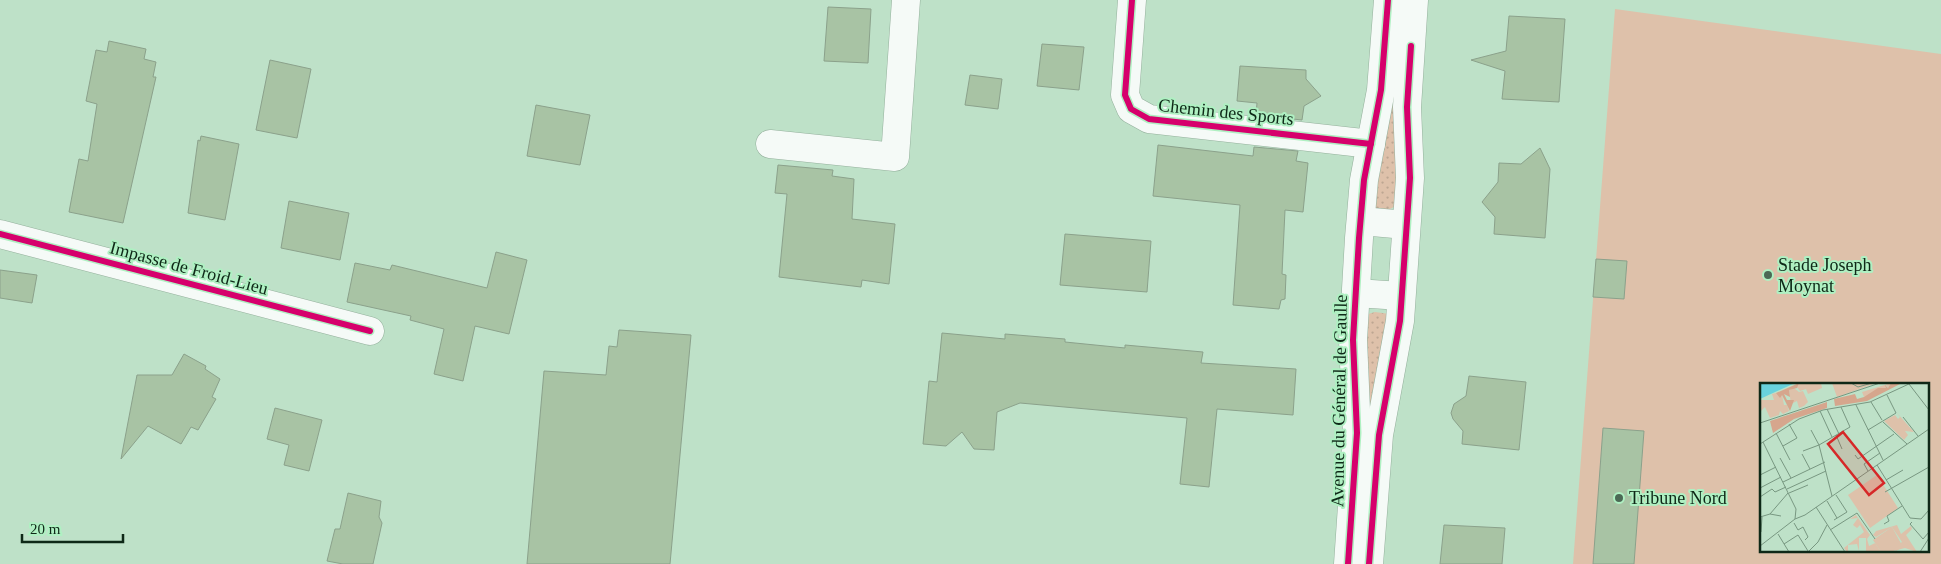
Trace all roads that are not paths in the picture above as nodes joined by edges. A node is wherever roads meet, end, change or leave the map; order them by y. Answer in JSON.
{"nodes":[{"id":1,"x":906,"y":0,"type":"edge"},
{"id":2,"x":1132,"y":0,"type":"edge"},
{"id":3,"x":1388,"y":0,"type":"edge"},
{"id":4,"x":1414,"y":0,"type":"edge"},
{"id":5,"x":770,"y":144,"type":"dead end"},
{"id":6,"x":1371,"y":144,"type":"junction"},
{"id":7,"x":1361,"y":221,"type":"junction"},
{"id":8,"x":1406,"y":225,"type":"junction"},
{"id":9,"x":0,"y":234,"type":"edge"},
{"id":10,"x":1356,"y":293,"type":"junction"},
{"id":11,"x":1401,"y":296,"type":"junction"},
{"id":12,"x":370,"y":331,"type":"dead end"},
{"id":13,"x":1348,"y":564,"type":"edge"},
{"id":14,"x":1369,"y":564,"type":"edge"}],
"edges":[{"from":1,"to":5,"type":"main road"},
{"from":2,"to":6,"type":"main road","name":"Chemin des Sports"},
{"from":3,"to":6,"type":"main road","name":"Avenue du Général de Gaulle"},
{"from":4,"to":8,"type":"main road","name":"Avenue du Général de Gaulle"},
{"from":6,"to":7,"type":"main road","name":"Avenue du Général de Gaulle"},
{"from":7,"to":8,"type":"main road"},
{"from":7,"to":10,"type":"main road","name":"Avenue du Général de Gaulle"},
{"from":8,"to":11,"type":"main road","name":"Avenue du Général de Gaulle"},
{"from":9,"to":12,"type":"main road","name":"Impasse de Froid-Lieu"},
{"from":10,"to":11,"type":"main road"},
{"from":10,"to":13,"type":"main road","name":"Avenue du Général de Gaulle"},
{"from":11,"to":14,"type":"main road","name":"Avenue du Général de Gaulle"}]}
